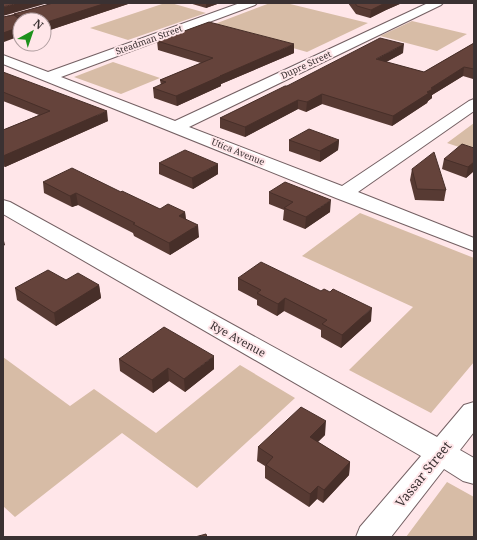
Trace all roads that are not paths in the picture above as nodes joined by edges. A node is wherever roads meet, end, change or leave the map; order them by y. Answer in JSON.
{"nodes":[{"id":1,"x":251,"y":3,"type":"edge"},
{"id":2,"x":437,"y":3,"type":"edge"},
{"id":3,"x":3,"y":59,"type":"edge"},
{"id":4,"x":47,"y":77,"type":"junction"},
{"id":5,"x":474,"y":104,"type":"edge"},
{"id":6,"x":175,"y":127,"type":"junction"},
{"id":7,"x":343,"y":194,"type":"junction"},
{"id":8,"x":3,"y":206,"type":"edge"},
{"id":9,"x":474,"y":245,"type":"edge"},
{"id":10,"x":474,"y":412,"type":"edge"},
{"id":11,"x":440,"y":453,"type":"junction"},
{"id":12,"x":474,"y":472,"type":"edge"},
{"id":13,"x":372,"y":537,"type":"edge"}],
"edges":[{"from":1,"to":4,"type":"street","name":"Steadman Street"},
{"from":2,"to":6,"type":"street","name":"Dupre Street"},
{"from":3,"to":4,"type":"street","name":"Utica Avenue"},
{"from":4,"to":6,"type":"street","name":"Utica Avenue"},
{"from":5,"to":7,"type":"street"},
{"from":6,"to":7,"type":"street","name":"Utica Avenue"},
{"from":7,"to":9,"type":"street","name":"Utica Avenue"},
{"from":8,"to":11,"type":"street","name":"Rye Avenue"},
{"from":10,"to":11,"type":"street","name":"Vassar Street"},
{"from":11,"to":12,"type":"street","name":"Rye Avenue"},
{"from":11,"to":13,"type":"street","name":"Vassar Street"}]}
